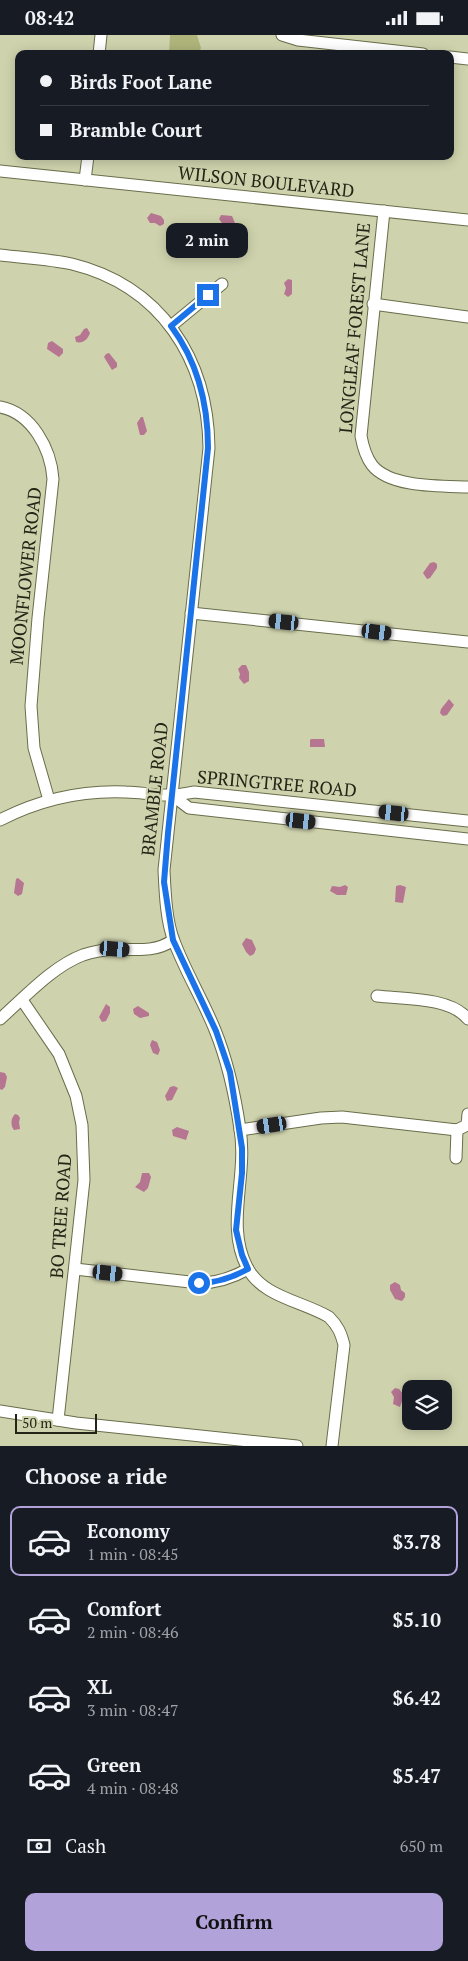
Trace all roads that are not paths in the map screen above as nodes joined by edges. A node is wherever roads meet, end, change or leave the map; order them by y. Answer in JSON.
{"nodes":[{"id":1,"x":101,"y":35,"type":"edge"},
{"id":2,"x":282,"y":35,"type":"edge"},
{"id":3,"x":99,"y":50,"type":"edge"},
{"id":4,"x":387,"y":50,"type":"edge"},
{"id":5,"x":454,"y":57,"type":"edge"},
{"id":6,"x":468,"y":59,"type":"edge"},
{"id":7,"x":88,"y":160,"type":"edge"},
{"id":8,"x":0,"y":171,"type":"edge"},
{"id":9,"x":85,"y":180,"type":"junction"},
{"id":10,"x":384,"y":211,"type":"junction"},
{"id":11,"x":468,"y":220,"type":"edge"},
{"id":12,"x":0,"y":255,"type":"edge"},
{"id":13,"x":222,"y":283,"type":"dead end"},
{"id":14,"x":373,"y":304,"type":"junction"},
{"id":15,"x":468,"y":317,"type":"edge"},
{"id":16,"x":171,"y":326,"type":"junction"},
{"id":17,"x":0,"y":407,"type":"edge"},
{"id":18,"x":468,"y":487,"type":"edge"},
{"id":19,"x":191,"y":613,"type":"junction"},
{"id":20,"x":468,"y":642,"type":"edge"},
{"id":21,"x":172,"y":795,"type":"junction"},
{"id":22,"x":49,"y":800,"type":"junction"},
{"id":23,"x":0,"y":820,"type":"edge"},
{"id":24,"x":468,"y":821,"type":"edge"},
{"id":25,"x":468,"y":839,"type":"edge"},
{"id":26,"x":173,"y":940,"type":"junction"},
{"id":27,"x":377,"y":996,"type":"dead end"},
{"id":28,"x":22,"y":1000,"type":"junction"},
{"id":29,"x":0,"y":1019,"type":"edge"},
{"id":30,"x":468,"y":1019,"type":"edge"},
{"id":31,"x":468,"y":1114,"type":"edge"},
{"id":32,"x":240,"y":1130,"type":"junction"},
{"id":33,"x":457,"y":1130,"type":"junction"},
{"id":34,"x":456,"y":1158,"type":"dead end"},
{"id":35,"x":75,"y":1269,"type":"junction"},
{"id":36,"x":248,"y":1269,"type":"junction"},
{"id":37,"x":0,"y":1411,"type":"edge"},
{"id":38,"x":58,"y":1420,"type":"junction"},
{"id":39,"x":297,"y":1446,"type":"edge"},
{"id":40,"x":332,"y":1446,"type":"edge"}],
"edges":[{"from":1,"to":3,"type":"street"},
{"from":2,"to":4,"type":"street"},
{"from":5,"to":6,"type":"street"},
{"from":7,"to":9,"type":"street"},
{"from":8,"to":9,"type":"street","name":"WILSON BOULEVARD"},
{"from":9,"to":10,"type":"street","name":"WILSON BOULEVARD"},
{"from":10,"to":11,"type":"street","name":"WILSON BOULEVARD"},
{"from":10,"to":14,"type":"street","name":"LONGLEAF FOREST LANE"},
{"from":12,"to":16,"type":"street","name":"BRAMBLE ROAD"},
{"from":13,"to":16,"type":"street"},
{"from":14,"to":15,"type":"street"},
{"from":14,"to":18,"type":"street","name":"LONGLEAF FOREST LANE"},
{"from":16,"to":19,"type":"street","name":"BRAMBLE ROAD"},
{"from":17,"to":22,"type":"street","name":"MOONFLOWER ROAD"},
{"from":19,"to":20,"type":"street"},
{"from":19,"to":21,"type":"street","name":"BRAMBLE ROAD"},
{"from":21,"to":22,"type":"street","name":"SPRINGTREE ROAD"},
{"from":21,"to":24,"type":"street","name":"SPRINGTREE ROAD"},
{"from":21,"to":25,"type":"street","name":"SPRINGTREE ROAD"},
{"from":21,"to":26,"type":"street","name":"BRAMBLE ROAD"},
{"from":22,"to":23,"type":"street","name":"SPRINGTREE ROAD"},
{"from":26,"to":28,"type":"street"},
{"from":26,"to":32,"type":"street","name":"BRAMBLE ROAD"},
{"from":27,"to":30,"type":"street"},
{"from":28,"to":29,"type":"street"},
{"from":28,"to":35,"type":"street","name":"BO TREE ROAD"},
{"from":31,"to":33,"type":"street"},
{"from":32,"to":33,"type":"street"},
{"from":32,"to":36,"type":"street","name":"BRAMBLE ROAD"},
{"from":33,"to":34,"type":"street"},
{"from":35,"to":36,"type":"street"},
{"from":35,"to":38,"type":"street","name":"BO TREE ROAD"},
{"from":36,"to":40,"type":"street","name":"BRAMBLE ROAD"},
{"from":37,"to":38,"type":"street"},
{"from":38,"to":39,"type":"street"}]}
